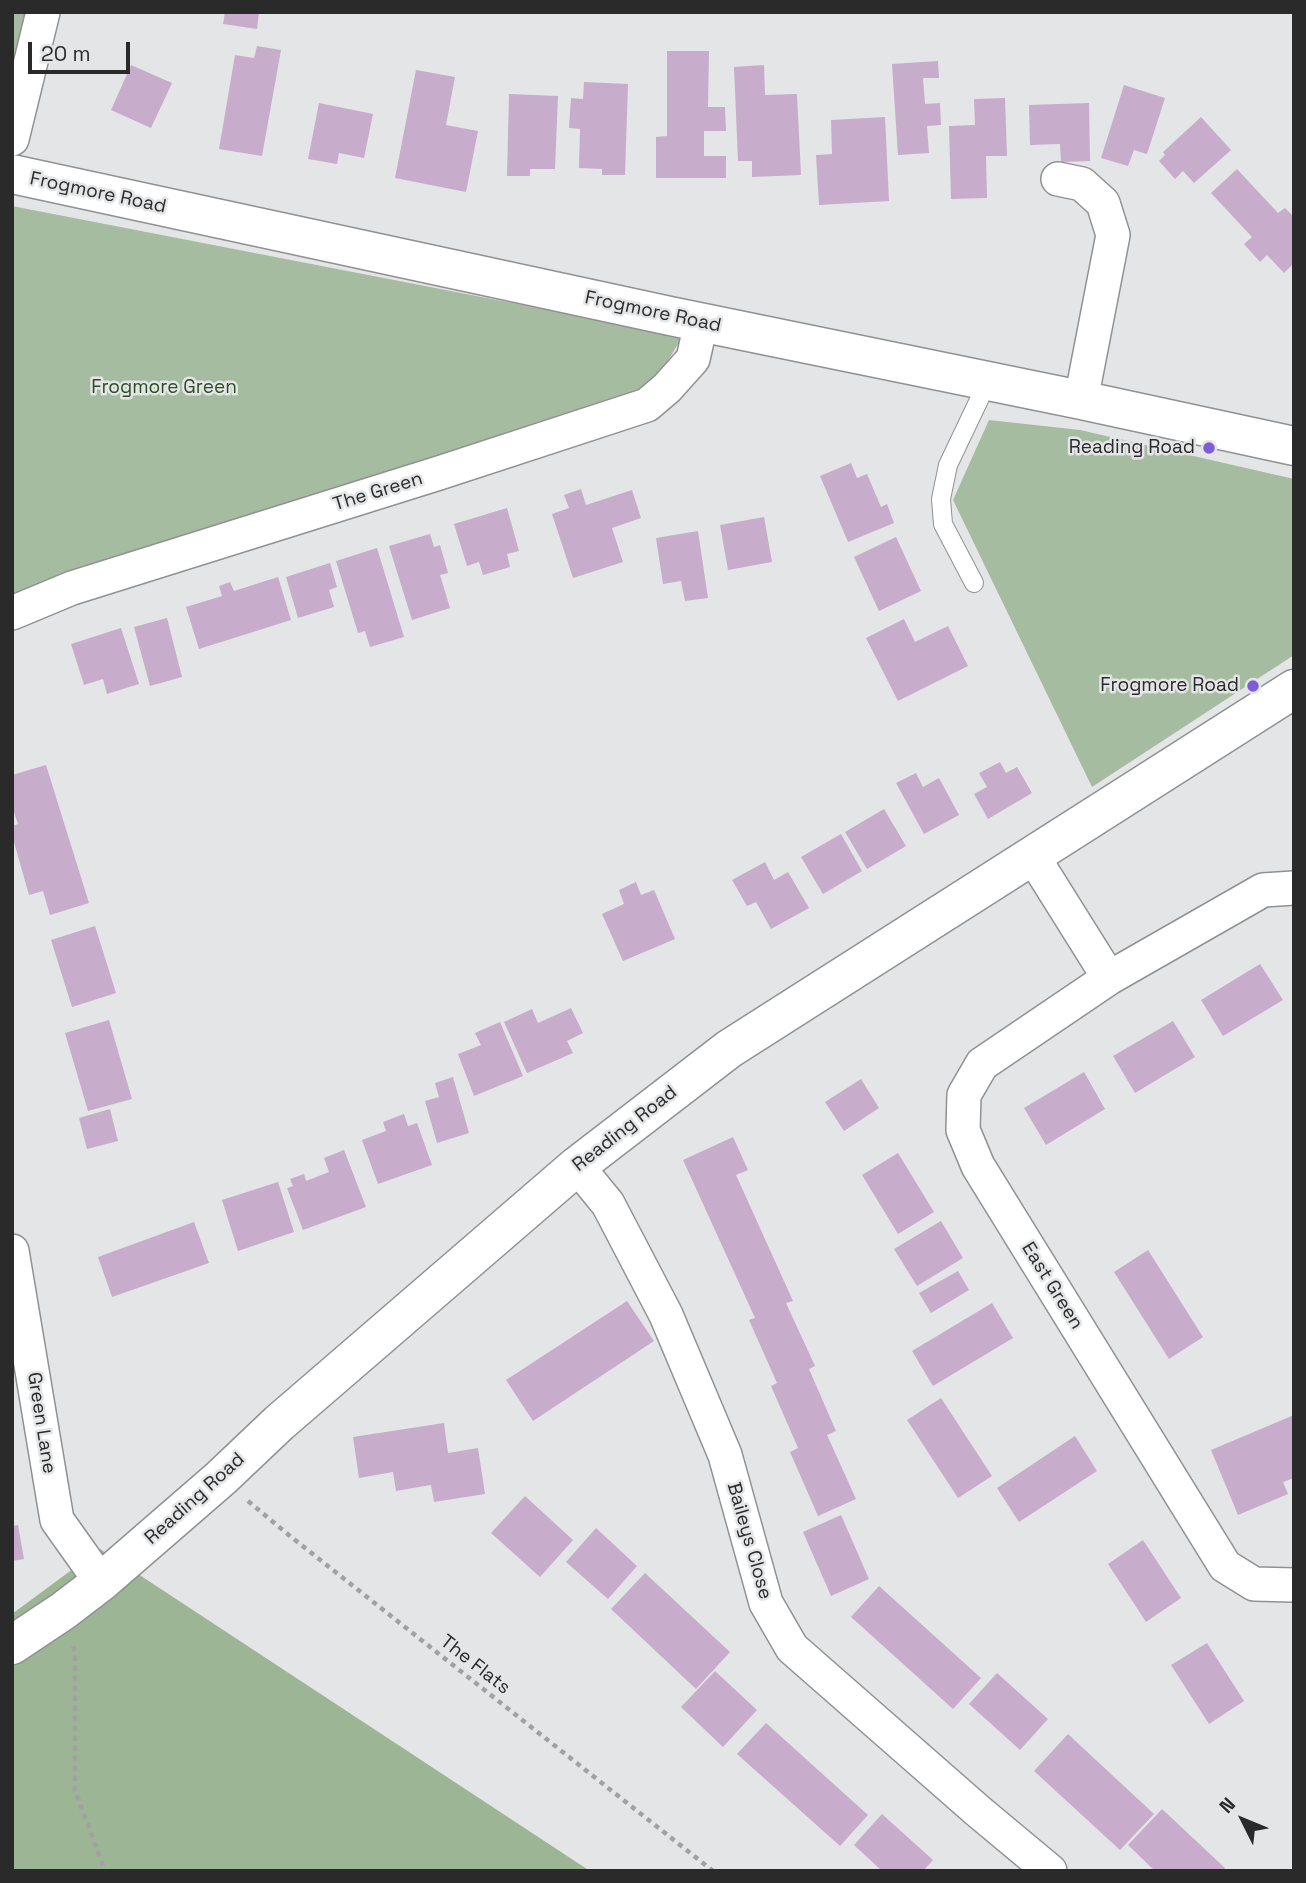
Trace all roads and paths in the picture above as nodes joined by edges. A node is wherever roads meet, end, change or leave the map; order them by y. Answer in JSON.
{"nodes":[{"id":1,"x":43,"y":12,"type":"edge"},
{"id":2,"x":12,"y":139,"type":"edge"},
{"id":3,"x":12,"y":174,"type":"edge"},
{"id":4,"x":1058,"y":180,"type":"dead end"},
{"id":5,"x":701,"y":323,"type":"junction"},
{"id":6,"x":988,"y":381,"type":"junction"},
{"id":7,"x":1081,"y":400,"type":"junction"},
{"id":8,"x":1294,"y":446,"type":"edge"},
{"id":9,"x":974,"y":583,"type":"dead end"},
{"id":10,"x":12,"y":613,"type":"edge"},
{"id":11,"x":1294,"y":689,"type":"edge"},
{"id":12,"x":1031,"y":855,"type":"junction"},
{"id":13,"x":1294,"y":888,"type":"edge"},
{"id":14,"x":1109,"y":978,"type":"junction"},
{"id":15,"x":577,"y":1166,"type":"junction"},
{"id":16,"x":12,"y":1251,"type":"edge"},
{"id":17,"x":221,"y":1478,"type":"junction"},
{"id":18,"x":101,"y":1582,"type":"junction"},
{"id":19,"x":1294,"y":1585,"type":"edge"},
{"id":20,"x":63,"y":1611,"type":"junction"},
{"id":21,"x":12,"y":1645,"type":"edge"},
{"id":22,"x":104,"y":1871,"type":"edge"},
{"id":23,"x":713,"y":1871,"type":"edge"},
{"id":24,"x":1050,"y":1871,"type":"edge"}],
"edges":[{"from":1,"to":2,"type":"street"},
{"from":3,"to":5,"type":"main road","name":"Frogmore Road"},
{"from":4,"to":7,"type":"street"},
{"from":5,"to":6,"type":"main road","name":"Frogmore Road"},
{"from":5,"to":10,"type":"street","name":"The Green"},
{"from":6,"to":7,"type":"main road","name":"Frogmore Road"},
{"from":6,"to":9,"type":"lane"},
{"from":7,"to":8,"type":"main road","name":"Frogmore Road"},
{"from":11,"to":12,"type":"main road","name":"Reading Road"},
{"from":12,"to":14,"type":"street"},
{"from":12,"to":15,"type":"main road","name":"Reading Road"},
{"from":13,"to":14,"type":"street","name":"East Green"},
{"from":14,"to":19,"type":"street","name":"East Green"},
{"from":15,"to":17,"type":"main road","name":"Reading Road"},
{"from":15,"to":24,"type":"street","name":"Baileys Close"},
{"from":16,"to":18,"type":"street","name":"Green Lane"},
{"from":17,"to":18,"type":"main road","name":"Reading Road"},
{"from":17,"to":23,"type":"path","name":"The Flats"},
{"from":18,"to":20,"type":"main road","name":"Reading Road"},
{"from":20,"to":21,"type":"main road","name":"Reading Road"},
{"from":20,"to":22,"type":"path"}]}
